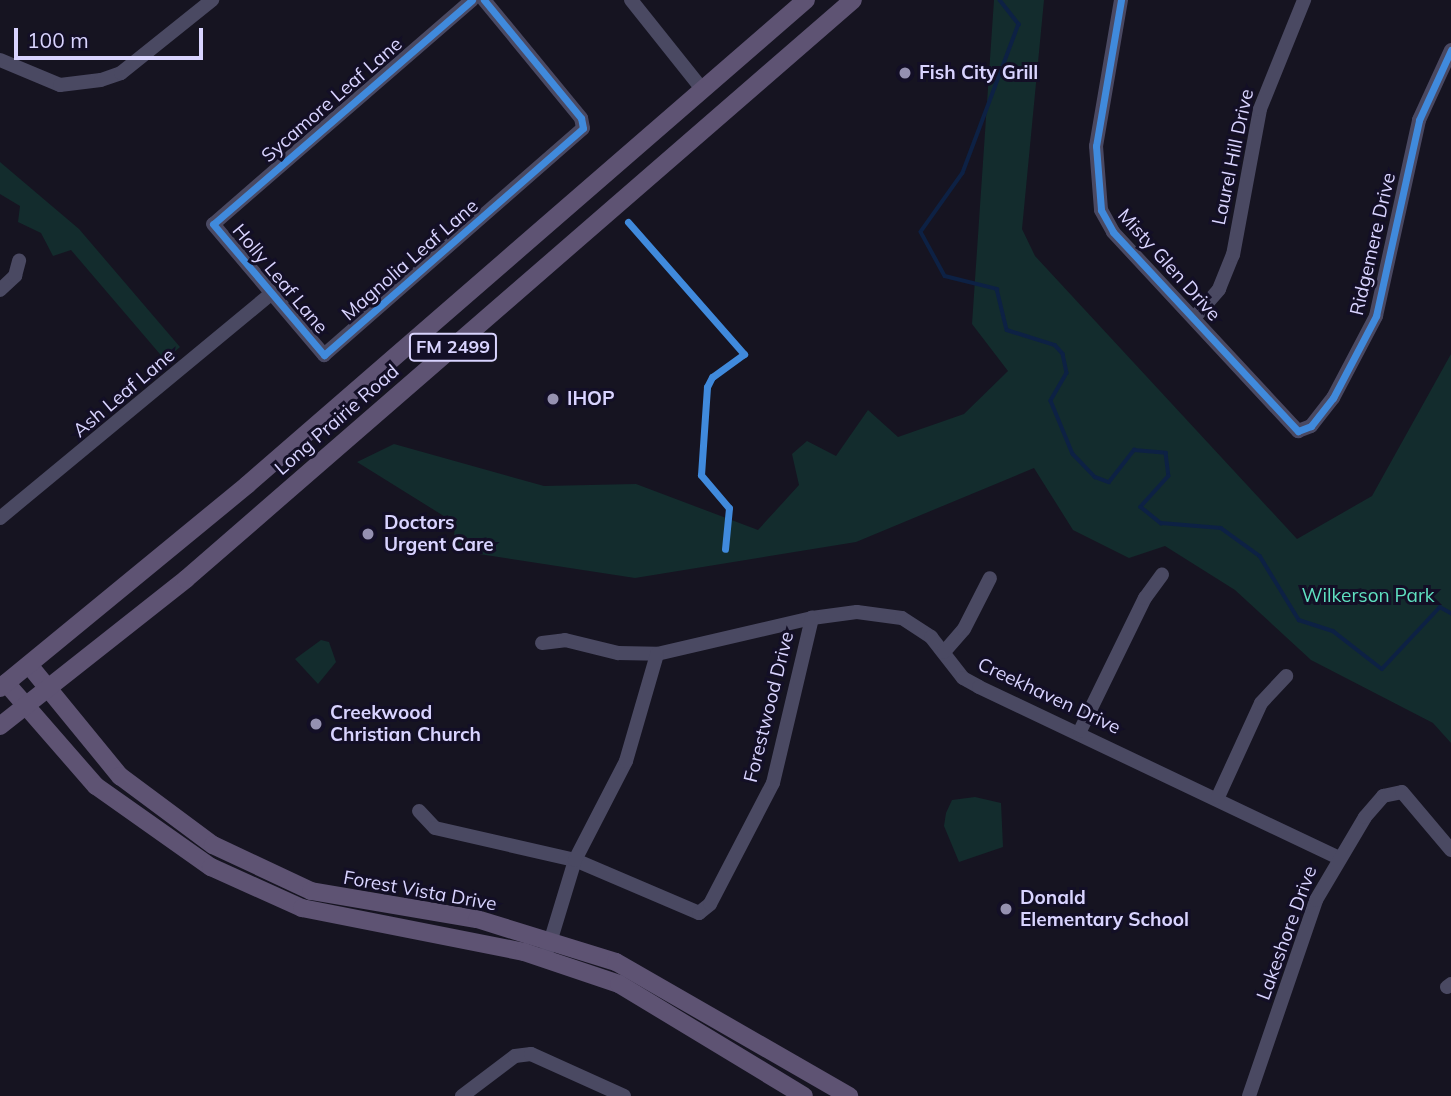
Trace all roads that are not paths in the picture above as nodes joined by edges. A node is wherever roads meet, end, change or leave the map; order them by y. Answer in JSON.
{"nodes":[{"id":1,"x":212,"y":0,"type":"edge"},
{"id":2,"x":472,"y":0,"type":"edge"},
{"id":3,"x":484,"y":0,"type":"edge"},
{"id":4,"x":631,"y":0,"type":"edge"},
{"id":5,"x":806,"y":0,"type":"edge"},
{"id":6,"x":853,"y":0,"type":"edge"},
{"id":7,"x":1121,"y":0,"type":"edge"},
{"id":8,"x":1304,"y":0,"type":"edge"},
{"id":9,"x":1451,"y":50,"type":"edge"},
{"id":10,"x":0,"y":60,"type":"edge"},
{"id":11,"x":702,"y":89,"type":"junction"},
{"id":12,"x":213,"y":224,"type":"joint"},
{"id":13,"x":19,"y":261,"type":"dead end"},
{"id":14,"x":0,"y":290,"type":"edge"},
{"id":15,"x":270,"y":295,"type":"junction"},
{"id":16,"x":1195,"y":317,"type":"junction"},
{"id":17,"x":324,"y":355,"type":"joint"},
{"id":18,"x":1304,"y":431,"type":"joint"},
{"id":19,"x":0,"y":518,"type":"edge"},
{"id":20,"x":1163,"y":575,"type":"dead end"},
{"id":21,"x":990,"y":578,"type":"dead end"},
{"id":22,"x":811,"y":618,"type":"junction"},
{"id":23,"x":542,"y":643,"type":"dead end"},
{"id":24,"x":944,"y":652,"type":"junction"},
{"id":25,"x":657,"y":654,"type":"junction"},
{"id":26,"x":29,"y":665,"type":"junction"},
{"id":27,"x":1286,"y":676,"type":"dead end"},
{"id":28,"x":3,"y":685,"type":"edge"},
{"id":29,"x":47,"y":688,"type":"junction"},
{"id":30,"x":26,"y":705,"type":"junction"},
{"id":31,"x":0,"y":726,"type":"edge"},
{"id":32,"x":1080,"y":731,"type":"junction"},
{"id":33,"x":1218,"y":797,"type":"junction"},
{"id":34,"x":419,"y":811,"type":"dead end"},
{"id":35,"x":1451,"y":850,"type":"edge"},
{"id":36,"x":1337,"y":857,"type":"junction"},
{"id":37,"x":575,"y":860,"type":"junction"},
{"id":38,"x":311,"y":891,"type":"junction"},
{"id":39,"x":302,"y":908,"type":"junction"},
{"id":40,"x":551,"y":938,"type":"junction"},
{"id":41,"x":545,"y":957,"type":"junction"},
{"id":42,"x":780,"y":1089,"type":"edge"},
{"id":43,"x":463,"y":1096,"type":"edge"},
{"id":44,"x":624,"y":1096,"type":"edge"},
{"id":45,"x":804,"y":1096,"type":"edge"},
{"id":46,"x":849,"y":1096,"type":"edge"},
{"id":47,"x":1249,"y":1096,"type":"edge"}],
"edges":[{"from":1,"to":10,"type":"street"},
{"from":2,"to":12,"type":"street","name":"Sycamore Leaf Lane"},
{"from":3,"to":17,"type":"street","name":"Magnolia Leaf Lane"},
{"from":4,"to":11,"type":"street"},
{"from":5,"to":11,"type":"main road","name":"Long Prairie Road","number":"FM 2499"},
{"from":6,"to":29,"type":"main road","name":"Long Prairie Road","number":"FM 2499"},
{"from":7,"to":16,"type":"street","name":"Misty Glen Drive"},
{"from":8,"to":16,"type":"street","name":"Laurel Hill Drive"},
{"from":9,"to":18,"type":"street","name":"Ridgemere Drive"},
{"from":11,"to":26,"type":"main road","name":"Long Prairie Road","number":"FM 2499"},
{"from":12,"to":15,"type":"street","name":"Holly Leaf Lane"},
{"from":13,"to":14,"type":"street"},
{"from":15,"to":17,"type":"street","name":"Holly Leaf Lane"},
{"from":15,"to":19,"type":"street","name":"Ash Leaf Lane"},
{"from":16,"to":18,"type":"street","name":"Misty Glen Drive"},
{"from":20,"to":32,"type":"street"},
{"from":21,"to":24,"type":"street"},
{"from":22,"to":24,"type":"street","name":"Creekhaven Drive"},
{"from":22,"to":25,"type":"street","name":"Creekhaven Drive"},
{"from":22,"to":37,"type":"street","name":"Forestwood Drive"},
{"from":23,"to":25,"type":"street","name":"Creekhaven Drive"},
{"from":24,"to":32,"type":"street","name":"Creekhaven Drive"},
{"from":25,"to":37,"type":"street"},
{"from":26,"to":28,"type":"main road","name":"Long Prairie Road","number":"FM 2499"},
{"from":26,"to":29,"type":"main road","name":"Forest Vista Drive"},
{"from":27,"to":33,"type":"street"},
{"from":28,"to":30,"type":"main road","name":"Forest Vista Drive"},
{"from":29,"to":30,"type":"main road","name":"Long Prairie Road","number":"FM 2499"},
{"from":29,"to":38,"type":"main road","name":"Forest Vista Drive"},
{"from":30,"to":31,"type":"main road","name":"Long Prairie Road","number":"FM 2499"},
{"from":30,"to":39,"type":"main road","name":"Forest Vista Drive"},
{"from":32,"to":33,"type":"street","name":"Creekhaven Drive"},
{"from":33,"to":36,"type":"street","name":"Creekhaven Drive"},
{"from":34,"to":37,"type":"street"},
{"from":35,"to":36,"type":"street","name":"Lakeshore Drive"},
{"from":36,"to":47,"type":"street","name":"Lakeshore Drive"},
{"from":37,"to":40,"type":"street"},
{"from":38,"to":39,"type":"main road"},
{"from":38,"to":40,"type":"main road","name":"Forest Vista Drive"},
{"from":39,"to":41,"type":"main road","name":"Forest Vista Drive"},
{"from":40,"to":41,"type":"street"},
{"from":40,"to":46,"type":"main road","name":"Forest Vista Drive"},
{"from":41,"to":42,"type":"main road","name":"Forest Vista Drive"},
{"from":42,"to":45,"type":"main road","name":"Forest Vista Drive"},
{"from":43,"to":44,"type":"street"}]}
